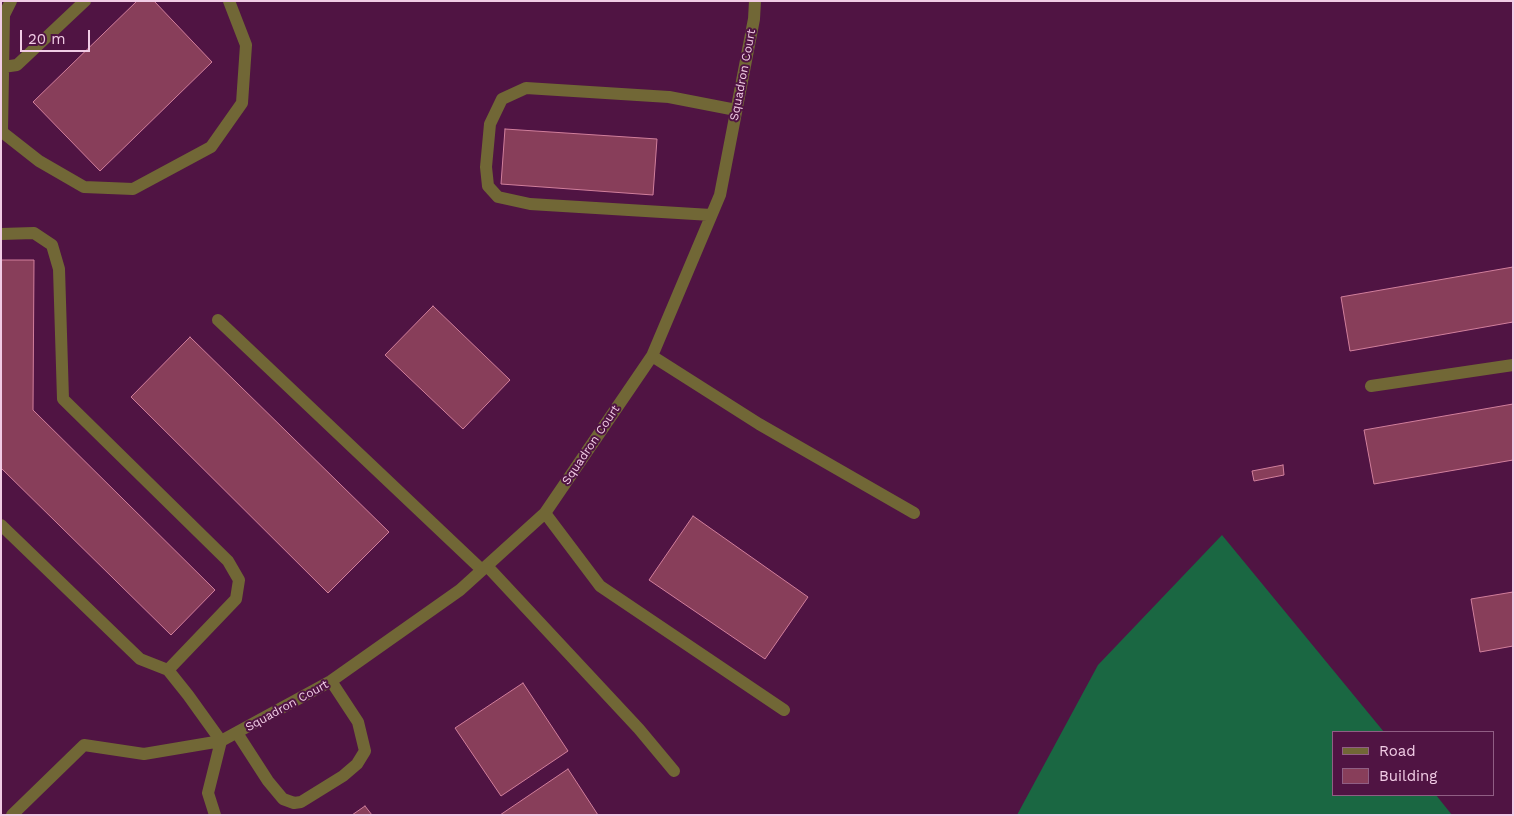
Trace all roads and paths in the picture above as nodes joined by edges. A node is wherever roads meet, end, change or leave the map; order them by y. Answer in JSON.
{"nodes":[{"id":1,"x":10,"y":1,"type":"edge"},
{"id":2,"x":85,"y":1,"type":"edge"},
{"id":3,"x":228,"y":1,"type":"edge"},
{"id":4,"x":755,"y":1,"type":"edge"},
{"id":5,"x":3,"y":67,"type":"junction"},
{"id":6,"x":736,"y":110,"type":"junction"},
{"id":7,"x":711,"y":215,"type":"junction"},
{"id":8,"x":1,"y":234,"type":"edge"},
{"id":9,"x":218,"y":320,"type":"dead end"},
{"id":10,"x":652,"y":356,"type":"junction"},
{"id":11,"x":1513,"y":365,"type":"edge"},
{"id":12,"x":1370,"y":386,"type":"dead end"},
{"id":13,"x":545,"y":513,"type":"junction"},
{"id":14,"x":914,"y":513,"type":"dead end"},
{"id":15,"x":1,"y":525,"type":"edge"},
{"id":16,"x":484,"y":568,"type":"junction"},
{"id":17,"x":168,"y":670,"type":"junction"},
{"id":18,"x":331,"y":681,"type":"junction"},
{"id":19,"x":784,"y":710,"type":"dead end"},
{"id":20,"x":237,"y":733,"type":"junction"},
{"id":21,"x":221,"y":742,"type":"junction"},
{"id":22,"x":674,"y":770,"type":"dead end"},
{"id":23,"x":12,"y":815,"type":"edge"},
{"id":24,"x":215,"y":815,"type":"edge"}],
"edges":[{"from":1,"to":5,"type":"street"},
{"from":2,"to":5,"type":"street"},
{"from":3,"to":5,"type":"street"},
{"from":4,"to":6,"type":"street","name":"Squadron Court"},
{"from":6,"to":7,"type":"street","name":"Squadron Court"},
{"from":6,"to":7,"type":"street"},
{"from":7,"to":10,"type":"street","name":"Squadron Court"},
{"from":8,"to":17,"type":"street"},
{"from":9,"to":16,"type":"street"},
{"from":10,"to":13,"type":"street","name":"Squadron Court"},
{"from":10,"to":14,"type":"street"},
{"from":11,"to":12,"type":"street"},
{"from":13,"to":16,"type":"street","name":"Squadron Court"},
{"from":13,"to":19,"type":"street"},
{"from":15,"to":17,"type":"street"},
{"from":16,"to":18,"type":"street","name":"Squadron Court"},
{"from":16,"to":22,"type":"street"},
{"from":17,"to":21,"type":"street"},
{"from":18,"to":20,"type":"street","name":"Squadron Court"},
{"from":18,"to":20,"type":"street"},
{"from":20,"to":21,"type":"street","name":"Squadron Court"},
{"from":21,"to":23,"type":"street"},
{"from":21,"to":24,"type":"street"}]}
